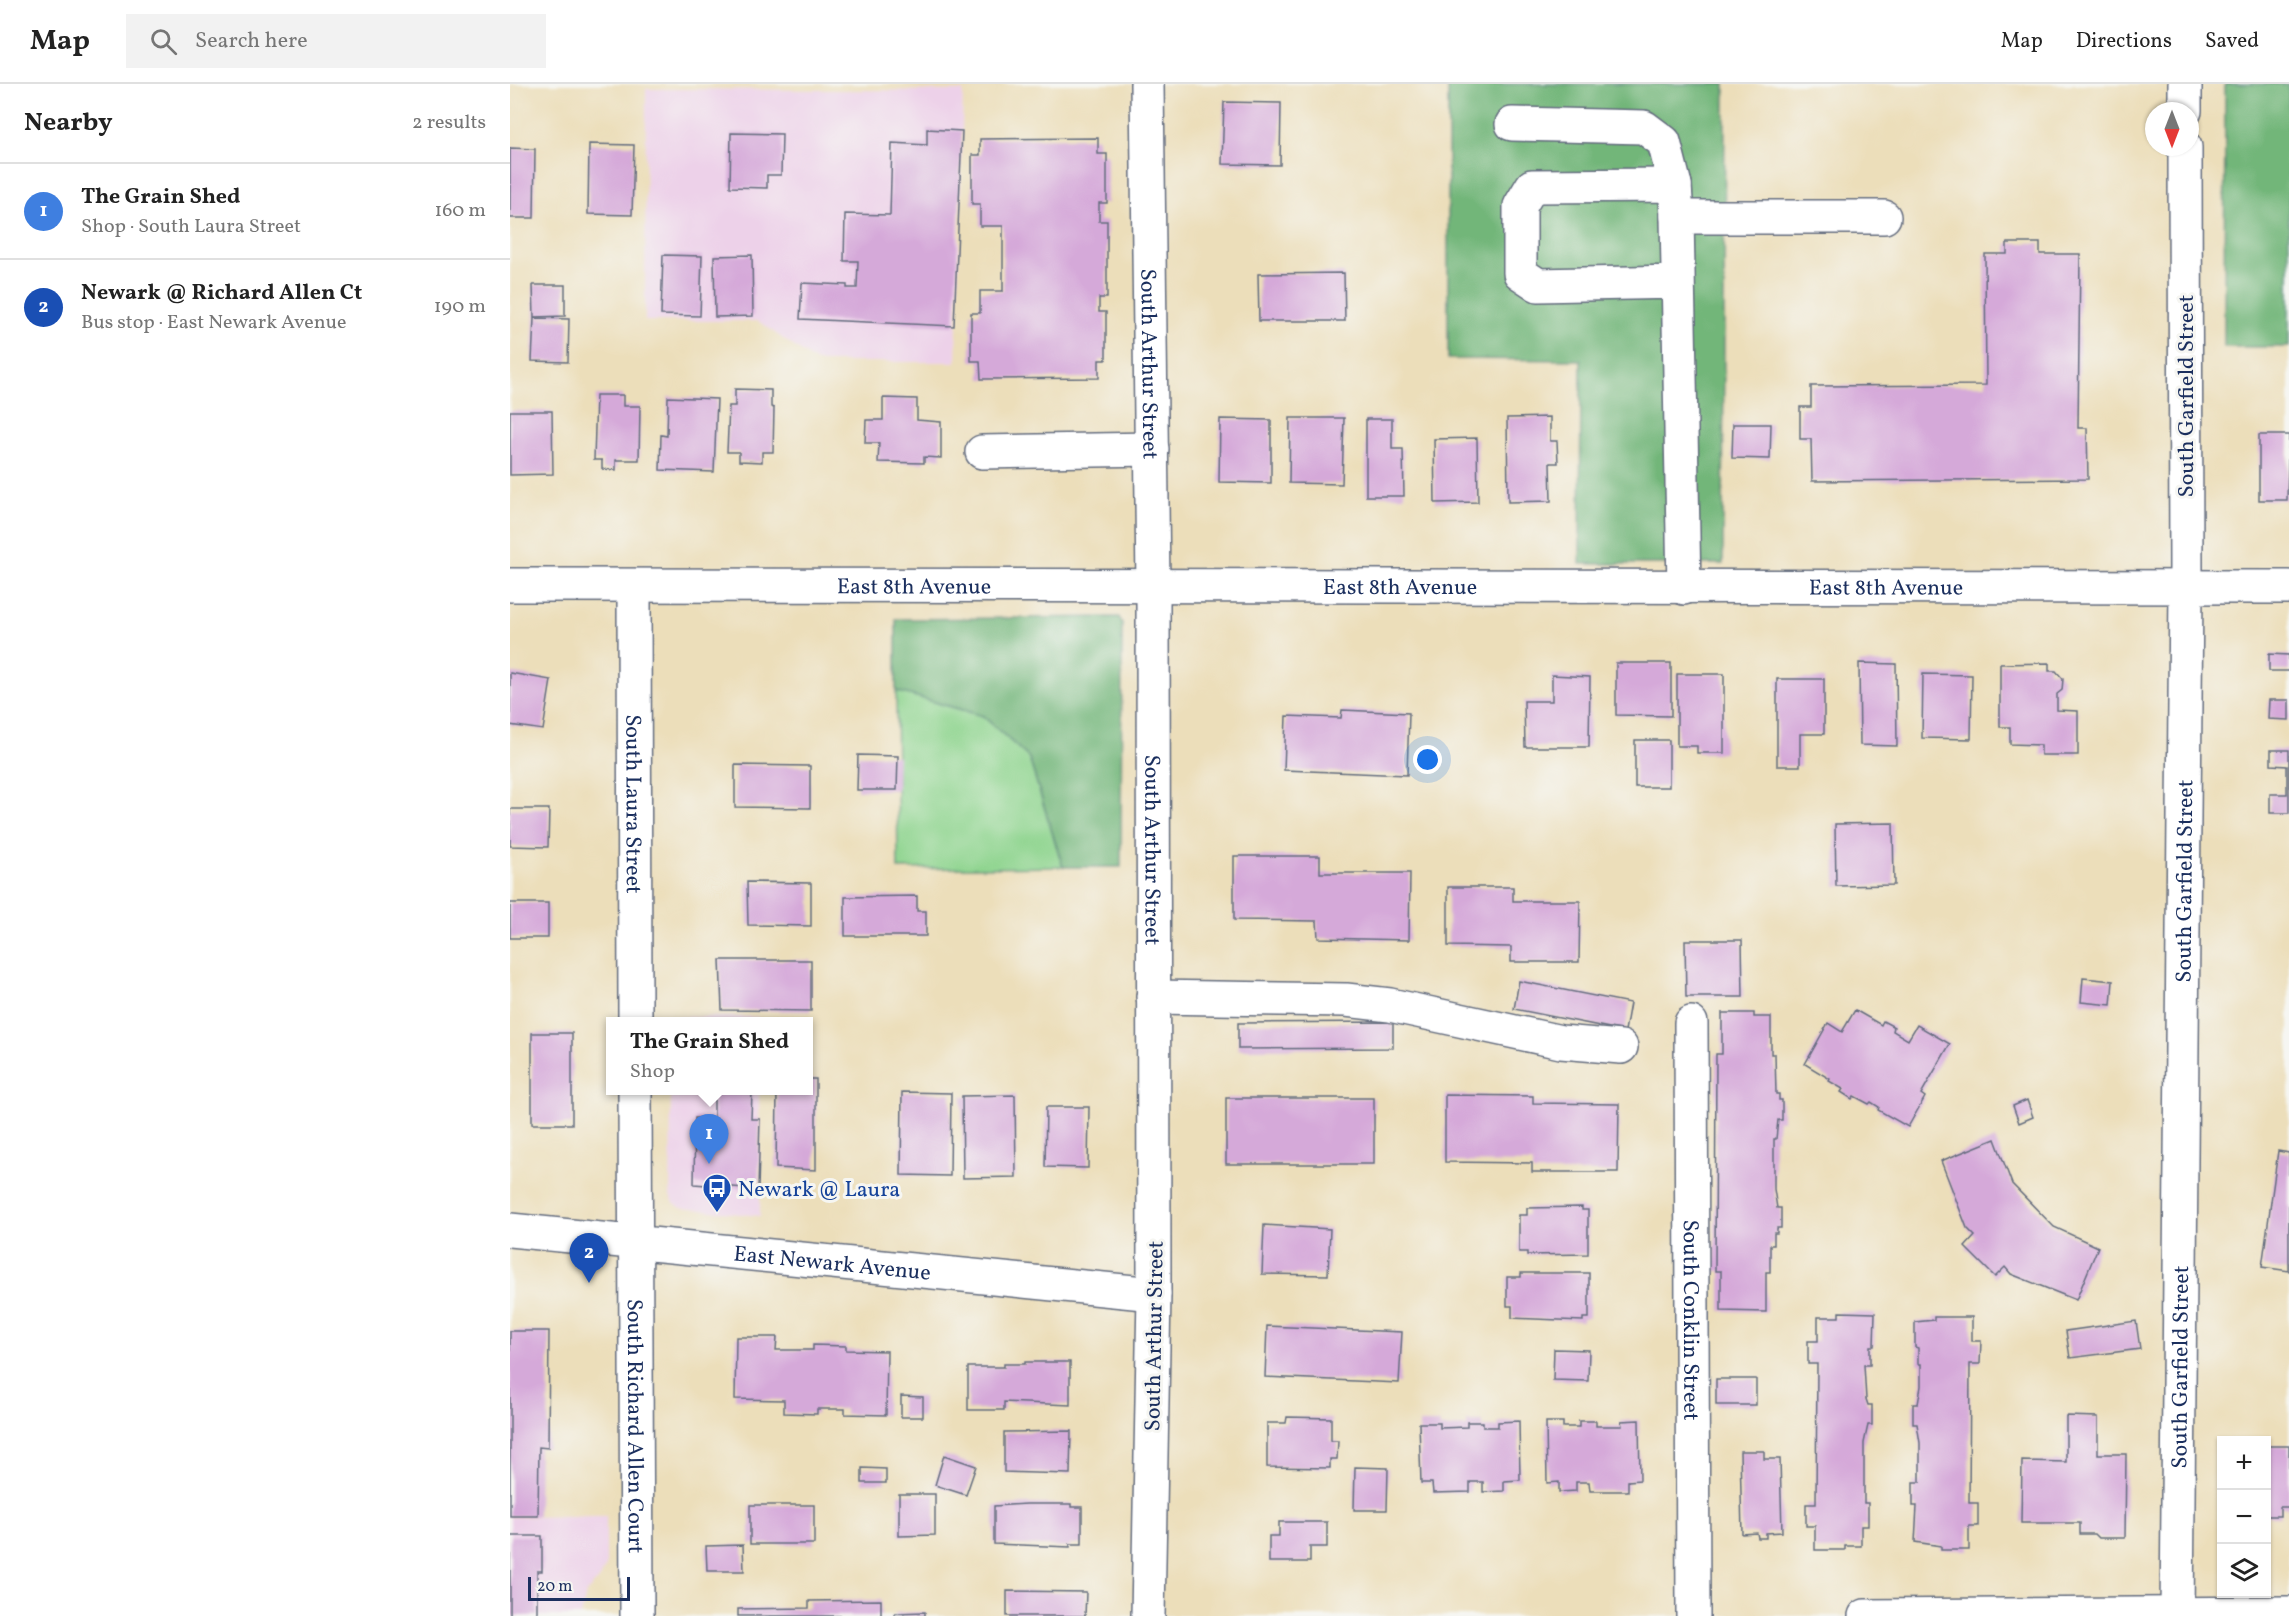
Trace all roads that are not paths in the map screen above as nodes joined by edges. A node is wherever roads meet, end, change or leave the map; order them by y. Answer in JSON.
{"nodes":[{"id":1,"x":1147,"y":84,"type":"edge"},
{"id":2,"x":2185,"y":84,"type":"edge"},
{"id":3,"x":2185,"y":102,"type":"edge"},
{"id":4,"x":1512,"y":124,"type":"dead end"},
{"id":5,"x":2185,"y":156,"type":"edge"},
{"id":6,"x":1675,"y":185,"type":"junction"},
{"id":7,"x":1677,"y":217,"type":"junction"},
{"id":8,"x":1884,"y":217,"type":"dead end"},
{"id":9,"x":1677,"y":282,"type":"junction"},
{"id":10,"x":1152,"y":449,"type":"junction"},
{"id":11,"x":982,"y":452,"type":"dead end"},
{"id":12,"x":510,"y":585,"type":"edge"},
{"id":13,"x":634,"y":586,"type":"junction"},
{"id":14,"x":1153,"y":586,"type":"junction"},
{"id":15,"x":2186,"y":587,"type":"junction"},
{"id":16,"x":2289,"y":587,"type":"edge"},
{"id":17,"x":1684,"y":588,"type":"junction"},
{"id":18,"x":1154,"y":997,"type":"junction"},
{"id":19,"x":635,"y":1017,"type":"edge"},
{"id":20,"x":1691,"y":1023,"type":"dead end"},
{"id":21,"x":1622,"y":1047,"type":"dead end"},
{"id":22,"x":635,"y":1095,"type":"edge"},
{"id":23,"x":510,"y":1230,"type":"edge"},
{"id":24,"x":636,"y":1242,"type":"junction"},
{"id":25,"x":1154,"y":1294,"type":"junction"},
{"id":26,"x":2289,"y":1612,"type":"edge"},
{"id":27,"x":637,"y":1614,"type":"edge"},
{"id":28,"x":2177,"y":1615,"type":"edge"},
{"id":29,"x":1148,"y":1616,"type":"edge"},
{"id":30,"x":1693,"y":1616,"type":"edge"},
{"id":31,"x":1865,"y":1616,"type":"edge"}],
"edges":[{"from":1,"to":10,"type":"street","name":"South Arthur Street"},
{"from":2,"to":3,"type":"street"},
{"from":4,"to":6,"type":"street"},
{"from":5,"to":15,"type":"street","name":"South Garfield Street"},
{"from":6,"to":7,"type":"street"},
{"from":6,"to":9,"type":"street"},
{"from":7,"to":8,"type":"street"},
{"from":7,"to":9,"type":"street"},
{"from":9,"to":17,"type":"street"},
{"from":10,"to":11,"type":"street"},
{"from":10,"to":14,"type":"street","name":"South Arthur Street"},
{"from":12,"to":13,"type":"street","name":"East 8th Avenue"},
{"from":13,"to":14,"type":"street","name":"East 8th Avenue"},
{"from":13,"to":19,"type":"street","name":"South Laura Street"},
{"from":14,"to":17,"type":"street","name":"East 8th Avenue"},
{"from":14,"to":18,"type":"street","name":"South Arthur Street"},
{"from":15,"to":16,"type":"street","name":"East 8th Avenue"},
{"from":15,"to":17,"type":"street","name":"East 8th Avenue"},
{"from":15,"to":28,"type":"street","name":"South Garfield Street"},
{"from":18,"to":21,"type":"street"},
{"from":18,"to":25,"type":"street","name":"South Arthur Street"},
{"from":20,"to":30,"type":"street","name":"South Conklin Street"},
{"from":22,"to":24,"type":"street"},
{"from":23,"to":24,"type":"street","name":"East Newark Avenue"},
{"from":24,"to":25,"type":"street","name":"East Newark Avenue"},
{"from":24,"to":27,"type":"street","name":"South Richard Allen Court"},
{"from":25,"to":29,"type":"street","name":"South Arthur Street"},
{"from":26,"to":28,"type":"street"},
{"from":28,"to":31,"type":"street"}]}
